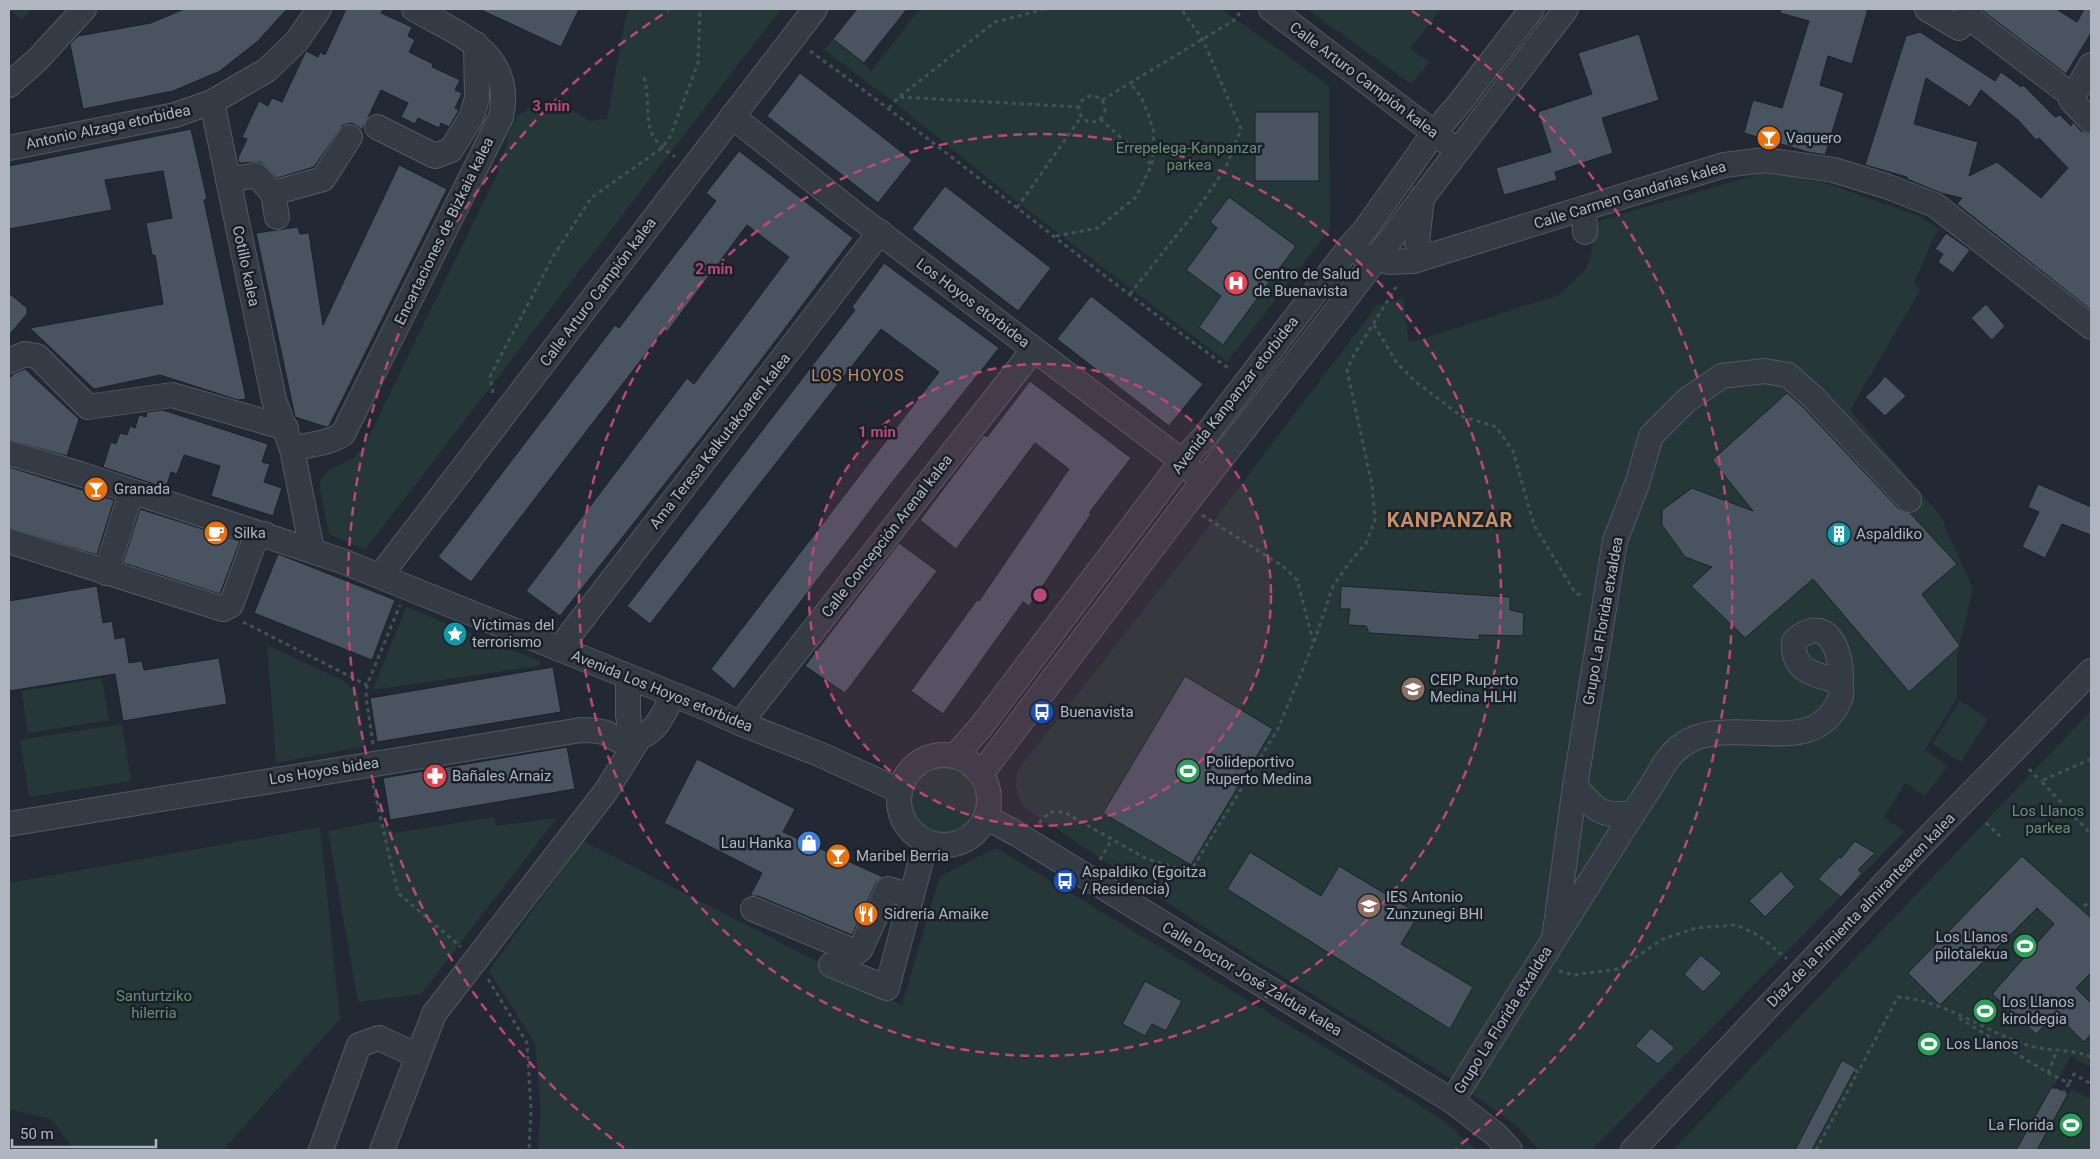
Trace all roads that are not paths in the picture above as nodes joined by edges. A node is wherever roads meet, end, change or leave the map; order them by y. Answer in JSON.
{"nodes":[{"id":1,"x":84,"y":9,"type":"edge"},
{"id":2,"x":319,"y":9,"type":"edge"},
{"id":3,"x":414,"y":9,"type":"edge"},
{"id":4,"x":815,"y":9,"type":"edge"},
{"id":5,"x":1271,"y":9,"type":"edge"},
{"id":6,"x":1532,"y":9,"type":"edge"},
{"id":7,"x":1566,"y":9,"type":"edge"},
{"id":8,"x":1927,"y":9,"type":"edge"},
{"id":9,"x":1968,"y":19,"type":"edge"},
{"id":10,"x":476,"y":44,"type":"junction"},
{"id":11,"x":2091,"y":65,"type":"edge"},
{"id":12,"x":9,"y":85,"type":"edge"},
{"id":13,"x":2064,"y":90,"type":"dead end"},
{"id":14,"x":212,"y":102,"type":"junction"},
{"id":15,"x":732,"y":116,"type":"junction"},
{"id":16,"x":2091,"y":121,"type":"edge"},
{"id":17,"x":377,"y":127,"type":"dead end"},
{"id":18,"x":1434,"y":133,"type":"junction"},
{"id":19,"x":350,"y":137,"type":"dead end"},
{"id":20,"x":9,"y":148,"type":"edge"},
{"id":21,"x":1458,"y":150,"type":"junction"},
{"id":22,"x":228,"y":180,"type":"junction"},
{"id":23,"x":1428,"y":189,"type":"junction"},
{"id":24,"x":272,"y":193,"type":"junction"},
{"id":25,"x":1584,"y":208,"type":"junction"},
{"id":26,"x":277,"y":217,"type":"dead end"},
{"id":27,"x":1364,"y":231,"type":"junction"},
{"id":28,"x":880,"y":232,"type":"junction"},
{"id":29,"x":1585,"y":232,"type":"dead end"},
{"id":30,"x":1424,"y":256,"type":"junction"},
{"id":31,"x":1376,"y":259,"type":"junction"},
{"id":32,"x":2091,"y":327,"type":"edge"},
{"id":33,"x":1034,"y":349,"type":"junction"},
{"id":34,"x":9,"y":361,"type":"edge"},
{"id":35,"x":289,"y":439,"type":"junction"},
{"id":36,"x":9,"y":453,"type":"edge"},
{"id":37,"x":1182,"y":461,"type":"junction"},
{"id":38,"x":131,"y":492,"type":"junction"},
{"id":39,"x":1909,"y":500,"type":"dead end"},
{"id":40,"x":1195,"y":506,"type":"junction"},
{"id":41,"x":256,"y":535,"type":"junction"},
{"id":42,"x":9,"y":541,"type":"edge"},
{"id":43,"x":312,"y":550,"type":"junction"},
{"id":44,"x":106,"y":573,"type":"junction"},
{"id":45,"x":380,"y":576,"type":"junction"},
{"id":46,"x":559,"y":650,"type":"junction"},
{"id":47,"x":2091,"y":671,"type":"edge"},
{"id":48,"x":628,"y":677,"type":"junction"},
{"id":49,"x":1840,"y":682,"type":"dead end"},
{"id":50,"x":673,"y":695,"type":"junction"},
{"id":51,"x":742,"y":724,"type":"junction"},
{"id":52,"x":638,"y":740,"type":"junction"},
{"id":53,"x":955,"y":756,"type":"junction"},
{"id":54,"x":982,"y":774,"type":"junction"},
{"id":55,"x":1575,"y":786,"type":"junction"},
{"id":56,"x":900,"y":791,"type":"junction"},
{"id":57,"x":1633,"y":812,"type":"junction"},
{"id":58,"x":986,"y":817,"type":"junction"},
{"id":59,"x":9,"y":824,"type":"edge"},
{"id":60,"x":926,"y":842,"type":"junction"},
{"id":61,"x":912,"y":896,"type":"junction"},
{"id":62,"x":753,"y":909,"type":"dead end"},
{"id":63,"x":1554,"y":939,"type":"junction"},
{"id":64,"x":831,"y":965,"type":"dead end"},
{"id":65,"x":418,"y":1056,"type":"junction"},
{"id":66,"x":1452,"y":1101,"type":"junction"},
{"id":67,"x":321,"y":1150,"type":"edge"},
{"id":68,"x":382,"y":1150,"type":"edge"},
{"id":69,"x":1510,"y":1150,"type":"edge"},
{"id":70,"x":1633,"y":1150,"type":"edge"}],
"edges":[{"from":1,"to":12,"type":"street"},
{"from":2,"to":14,"type":"street","name":"Antonio Alzaga etorbidea"},
{"from":3,"to":10,"type":"street","name":"Encartaciones de Bizkaia kalea"},
{"from":4,"to":15,"type":"street","name":"Calle Arturo Campión kalea"},
{"from":5,"to":18,"type":"street","name":"Calle Arturo Campión kalea"},
{"from":6,"to":18,"type":"street","name":"Avenida Kanpanzar etorbidea"},
{"from":7,"to":21,"type":"street","name":"Avenida Kanpanzar etorbidea"},
{"from":8,"to":9,"type":"street"},
{"from":9,"to":13,"type":"street"},
{"from":10,"to":17,"type":"street"},
{"from":10,"to":35,"type":"street","name":"Encartaciones de Bizkaia kalea"},
{"from":11,"to":16,"type":"street"},
{"from":14,"to":20,"type":"street","name":"Antonio Alzaga etorbidea"},
{"from":14,"to":22,"type":"street","name":"Cotillo kalea"},
{"from":15,"to":28,"type":"street","name":"Los Hoyos etorbidea"},
{"from":15,"to":45,"type":"street","name":"Calle Arturo Campión kalea"},
{"from":18,"to":21,"type":"street","name":"Calle Arturo Campión kalea"},
{"from":18,"to":27,"type":"street","name":"Avenida Kanpanzar etorbidea"},
{"from":19,"to":24,"type":"street"},
{"from":21,"to":23,"type":"street","name":"Avenida Kanpanzar etorbidea"},
{"from":22,"to":24,"type":"street"},
{"from":22,"to":35,"type":"street","name":"Cotillo kalea"},
{"from":23,"to":30,"type":"street"},
{"from":23,"to":31,"type":"street","name":"Avenida Kanpanzar etorbidea"},
{"from":24,"to":26,"type":"street"},
{"from":25,"to":29,"type":"street"},
{"from":25,"to":30,"type":"street","name":"Calle Carmen Gandarias kalea"},
{"from":25,"to":32,"type":"street","name":"Calle Carmen Gandarias kalea"},
{"from":27,"to":31,"type":"street"},
{"from":27,"to":37,"type":"street","name":"Avenida Kanpanzar etorbidea"},
{"from":28,"to":33,"type":"street","name":"Los Hoyos etorbidea"},
{"from":28,"to":46,"type":"street","name":"Ama Teresa Kalkutakoaren kalea"},
{"from":30,"to":31,"type":"street","name":"Calle Carmen Gandarias kalea"},
{"from":31,"to":40,"type":"street","name":"Avenida Kanpanzar etorbidea"},
{"from":33,"to":37,"type":"street","name":"Los Hoyos etorbidea"},
{"from":33,"to":51,"type":"street","name":"Calle Concepción Arenal kalea"},
{"from":34,"to":35,"type":"street"},
{"from":35,"to":43,"type":"street","name":"Cotillo kalea"},
{"from":36,"to":38,"type":"street"},
{"from":37,"to":40,"type":"street","name":"Los Hoyos etorbidea"},
{"from":37,"to":53,"type":"street","name":"Avenida Kanpanzar etorbidea"},
{"from":38,"to":41,"type":"street"},
{"from":38,"to":44,"type":"street"},
{"from":39,"to":55,"type":"street","name":"Grupo La Florida etxaldea"},
{"from":40,"to":54,"type":"street","name":"Avenida Kanpanzar etorbidea"},
{"from":41,"to":43,"type":"street","name":"Avenida Los Hoyos etorbidea"},
{"from":41,"to":44,"type":"street"},
{"from":42,"to":44,"type":"street"},
{"from":43,"to":45,"type":"street","name":"Avenida Los Hoyos etorbidea"},
{"from":45,"to":46,"type":"street","name":"Avenida Los Hoyos etorbidea"},
{"from":46,"to":48,"type":"street","name":"Avenida Los Hoyos etorbidea"},
{"from":47,"to":70,"type":"street","name":"Díaz de la Pimienta almirantearen kalea"},
{"from":48,"to":50,"type":"street","name":"Avenida Los Hoyos etorbidea"},
{"from":48,"to":52,"type":"street"},
{"from":49,"to":57,"type":"street","name":"Grupo La Florida etxaldea"},
{"from":50,"to":51,"type":"street","name":"Avenida Los Hoyos etorbidea"},
{"from":50,"to":52,"type":"street"},
{"from":51,"to":56,"type":"street","name":"Avenida Los Hoyos etorbidea"},
{"from":52,"to":59,"type":"street","name":"Los Hoyos bidea"},
{"from":52,"to":65,"type":"street"},
{"from":53,"to":54,"type":"street"},
{"from":53,"to":56,"type":"street"},
{"from":54,"to":58,"type":"street"},
{"from":55,"to":57,"type":"street"},
{"from":55,"to":63,"type":"street","name":"Grupo La Florida etxaldea"},
{"from":56,"to":60,"type":"street"},
{"from":57,"to":63,"type":"street","name":"Grupo La Florida etxaldea"},
{"from":58,"to":60,"type":"street"},
{"from":58,"to":66,"type":"street","name":"Calle Doctor José Zaldua kalea"},
{"from":60,"to":61,"type":"street"},
{"from":61,"to":62,"type":"street"},
{"from":61,"to":64,"type":"street"},
{"from":63,"to":66,"type":"street","name":"Grupo La Florida etxaldea"},
{"from":65,"to":67,"type":"street"},
{"from":65,"to":68,"type":"street"},
{"from":66,"to":69,"type":"street","name":"Calle Doctor José Zaldua kalea"}]}
